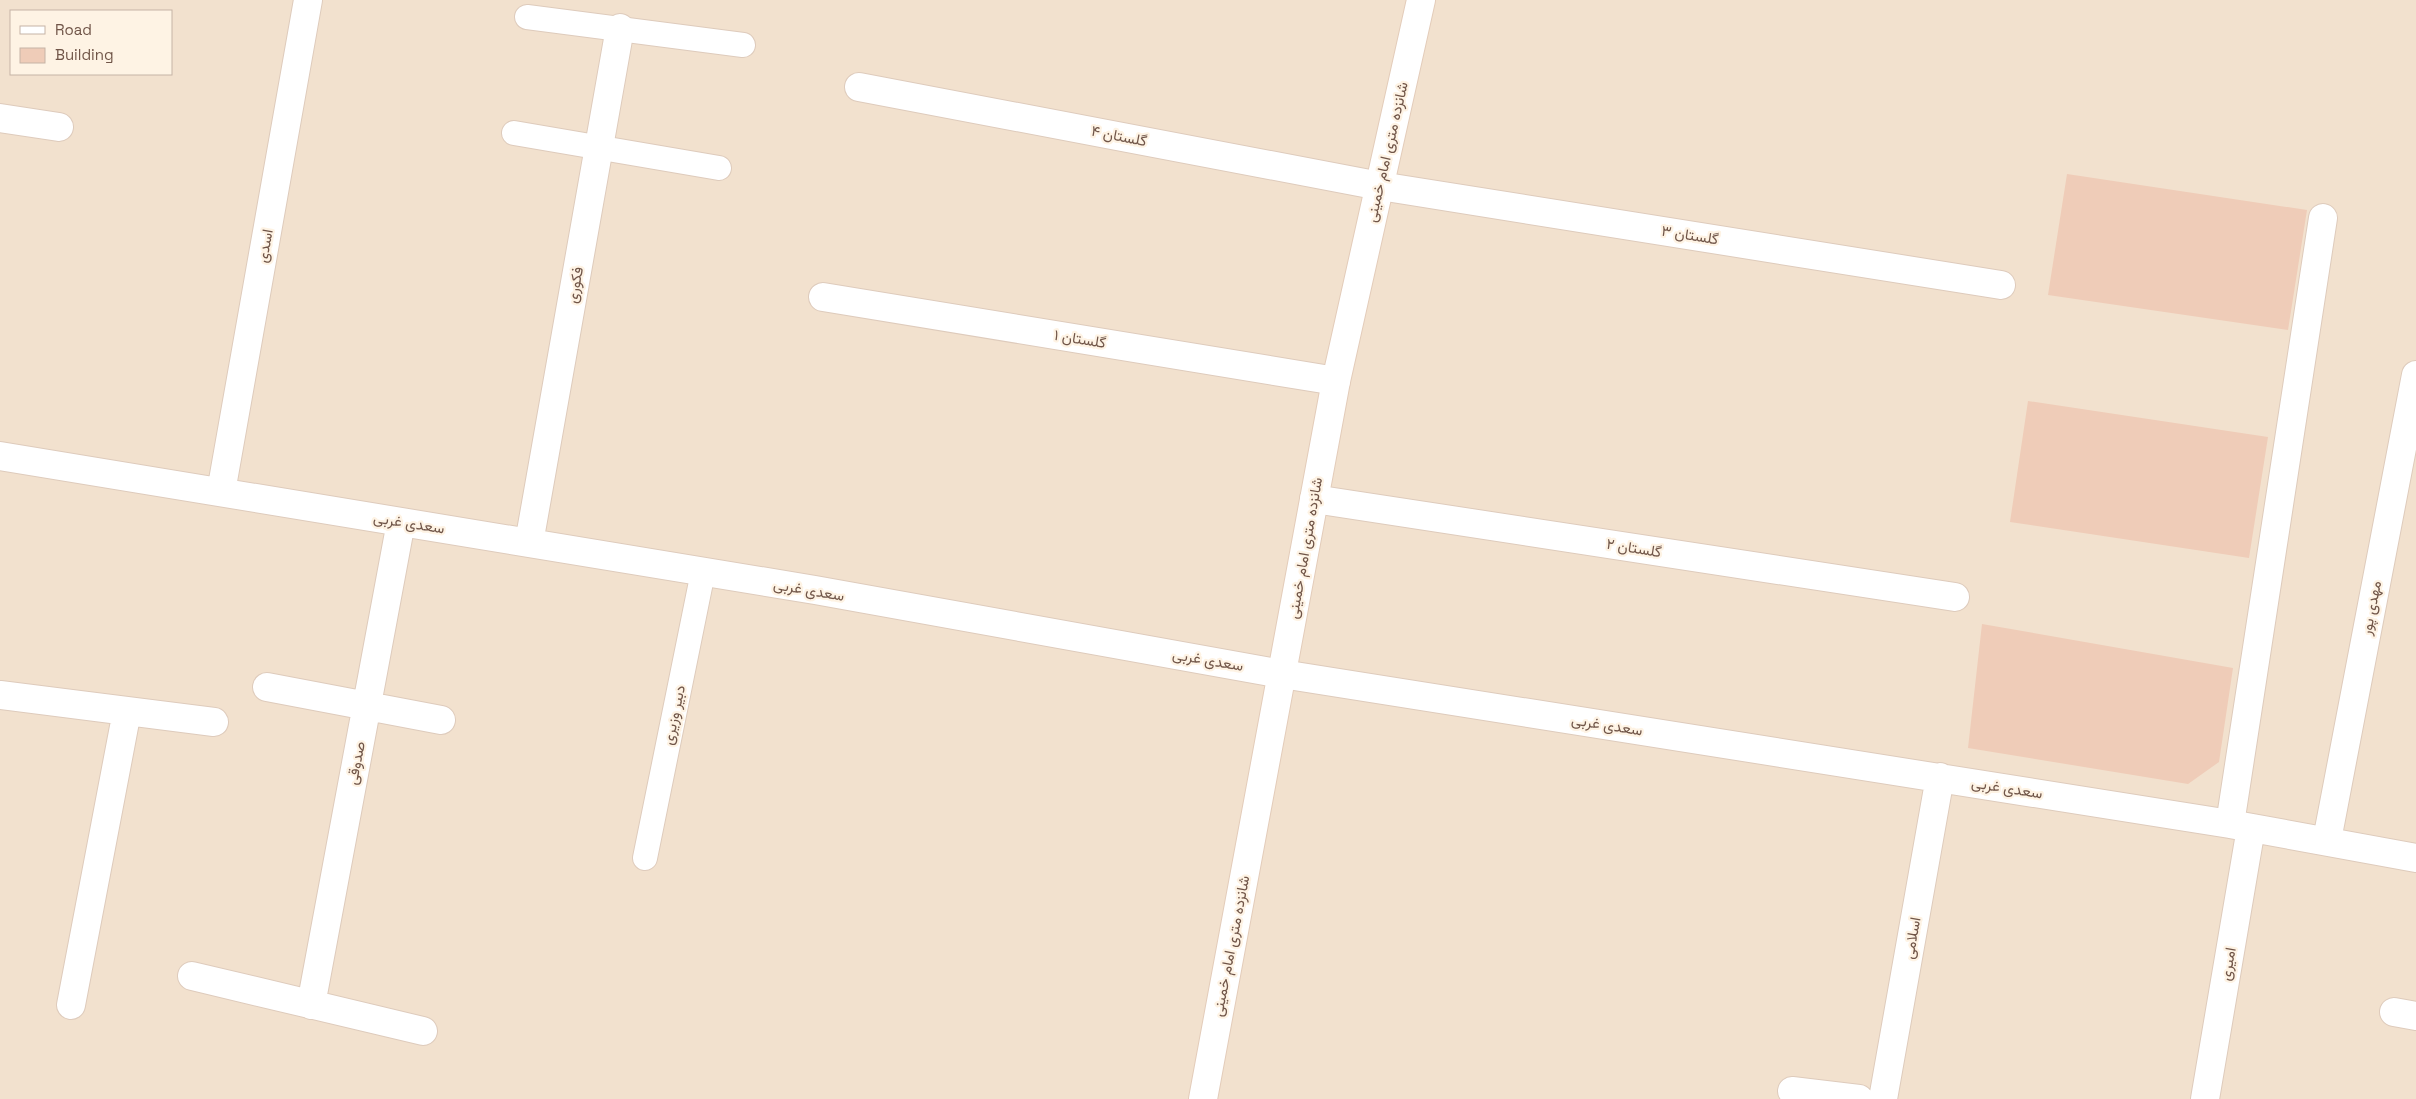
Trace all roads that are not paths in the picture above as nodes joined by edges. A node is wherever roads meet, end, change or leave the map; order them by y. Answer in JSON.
{"nodes":[{"id":1,"x":308,"y":0,"type":"edge"},
{"id":2,"x":1421,"y":0,"type":"edge"},
{"id":3,"x":527,"y":17,"type":"dead end"},
{"id":4,"x":620,"y":28,"type":"junction"},
{"id":5,"x":743,"y":45,"type":"dead end"},
{"id":6,"x":859,"y":87,"type":"dead end"},
{"id":7,"x":0,"y":118,"type":"edge"},
{"id":8,"x":59,"y":127,"type":"dead end"},
{"id":9,"x":514,"y":133,"type":"dead end"},
{"id":10,"x":599,"y":148,"type":"junction"},
{"id":11,"x":720,"y":168,"type":"dead end"},
{"id":12,"x":1380,"y":186,"type":"junction"},
{"id":13,"x":2324,"y":218,"type":"dead end"},
{"id":14,"x":2001,"y":285,"type":"dead end"},
{"id":15,"x":823,"y":297,"type":"dead end"},
{"id":16,"x":2416,"y":376,"type":"edge"},
{"id":17,"x":1336,"y":381,"type":"junction"},
{"id":18,"x":0,"y":456,"type":"edge"},
{"id":19,"x":222,"y":492,"type":"junction"},
{"id":20,"x":1314,"y":499,"type":"junction"},
{"id":21,"x":401,"y":522,"type":"junction"},
{"id":22,"x":529,"y":543,"type":"junction"},
{"id":23,"x":704,"y":572,"type":"junction"},
{"id":24,"x":1955,"y":597,"type":"dead end"},
{"id":25,"x":1282,"y":674,"type":"junction"},
{"id":26,"x":267,"y":687,"type":"dead end"},
{"id":27,"x":0,"y":695,"type":"edge"},
{"id":28,"x":366,"y":707,"type":"junction"},
{"id":29,"x":127,"y":711,"type":"junction"},
{"id":30,"x":441,"y":720,"type":"dead end"},
{"id":31,"x":214,"y":722,"type":"dead end"},
{"id":32,"x":1940,"y":777,"type":"junction"},
{"id":33,"x":2241,"y":826,"type":"junction"},
{"id":34,"x":2327,"y":840,"type":"junction"},
{"id":35,"x":645,"y":858,"type":"dead end"},
{"id":36,"x":2416,"y":858,"type":"edge"},
{"id":37,"x":192,"y":976,"type":"dead end"},
{"id":38,"x":71,"y":1005,"type":"dead end"},
{"id":39,"x":311,"y":1005,"type":"junction"},
{"id":40,"x":423,"y":1031,"type":"dead end"},
{"id":41,"x":1792,"y":1091,"type":"dead end"},
{"id":42,"x":1203,"y":1099,"type":"edge"},
{"id":43,"x":1859,"y":1099,"type":"edge"},
{"id":44,"x":1883,"y":1099,"type":"edge"},
{"id":45,"x":2205,"y":1099,"type":"edge"}],
"edges":[{"from":1,"to":19,"type":"street","name":"اسدی"},
{"from":2,"to":12,"type":"street","name":"شانزده متری امام خمینی"},
{"from":3,"to":4,"type":"lane"},
{"from":4,"to":5,"type":"lane"},
{"from":4,"to":10,"type":"street","name":"فکوری"},
{"from":6,"to":12,"type":"street","name":"گلستان ۴"},
{"from":7,"to":8,"type":"street"},
{"from":9,"to":10,"type":"lane"},
{"from":10,"to":11,"type":"lane"},
{"from":10,"to":22,"type":"street","name":"فکوری"},
{"from":12,"to":14,"type":"street","name":"گلستان ۳"},
{"from":12,"to":17,"type":"street","name":"شانزده متری امام خمینی"},
{"from":13,"to":33,"type":"street","name":"امیری"},
{"from":15,"to":17,"type":"street","name":"گلستان ۱"},
{"from":16,"to":34,"type":"street","name":"مهدی پور"},
{"from":17,"to":20,"type":"street","name":"شانزده متری امام خمینی"},
{"from":18,"to":19,"type":"street","name":"سعدی غربی"},
{"from":19,"to":21,"type":"street","name":"سعدی غربی"},
{"from":20,"to":24,"type":"street","name":"گلستان ۲"},
{"from":20,"to":25,"type":"street","name":"شانزده متری امام خمینی"},
{"from":21,"to":22,"type":"street","name":"سعدی غربی"},
{"from":21,"to":28,"type":"street","name":"صدوقی"},
{"from":22,"to":23,"type":"street","name":"سعدی غربی"},
{"from":23,"to":25,"type":"street","name":"سعدی غربی"},
{"from":23,"to":35,"type":"lane","name":"دبیر وزیری"},
{"from":25,"to":32,"type":"street","name":"سعدی غربی"},
{"from":25,"to":42,"type":"street","name":"شانزده متری امام خمینی"},
{"from":26,"to":28,"type":"street"},
{"from":27,"to":29,"type":"street"},
{"from":28,"to":30,"type":"street"},
{"from":28,"to":39,"type":"street","name":"صدوقی"},
{"from":29,"to":31,"type":"street"},
{"from":29,"to":38,"type":"street"},
{"from":32,"to":33,"type":"street","name":"سعدی غربی"},
{"from":32,"to":44,"type":"street","name":"اسلامی"},
{"from":33,"to":34,"type":"street","name":"سعدی غربی"},
{"from":33,"to":45,"type":"street","name":"امیری"},
{"from":34,"to":36,"type":"street","name":"سعدی غربی"},
{"from":37,"to":39,"type":"street"},
{"from":39,"to":40,"type":"street"},
{"from":41,"to":43,"type":"street"}]}
